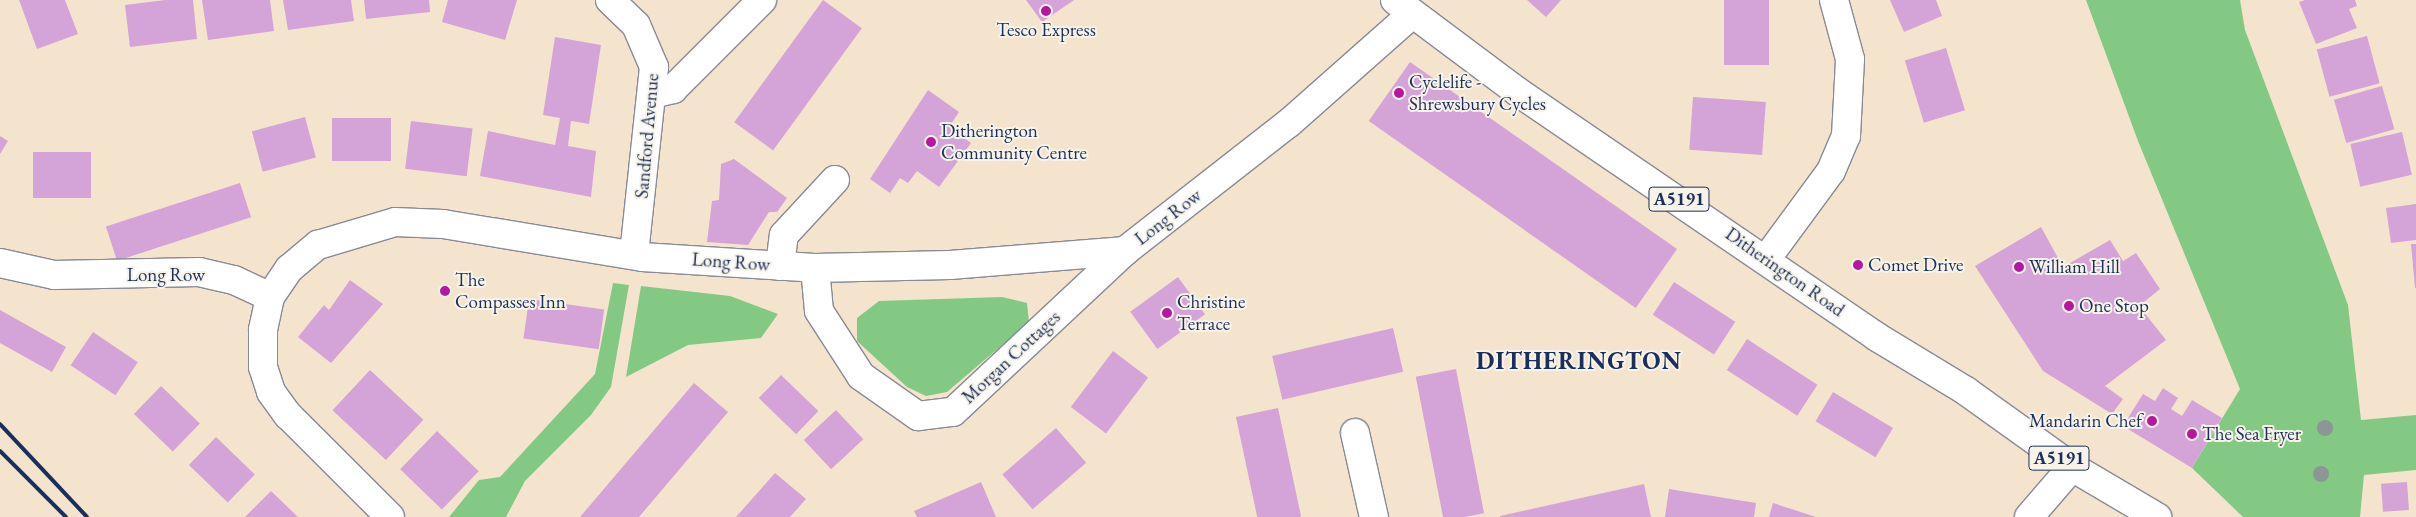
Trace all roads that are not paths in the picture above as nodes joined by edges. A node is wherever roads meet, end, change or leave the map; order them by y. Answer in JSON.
{"nodes":[{"id":1,"x":610,"y":0,"type":"edge"},
{"id":2,"x":762,"y":0,"type":"edge"},
{"id":3,"x":1834,"y":0,"type":"edge"},
{"id":4,"x":1403,"y":7,"type":"edge"},
{"id":5,"x":653,"y":94,"type":"junction"},
{"id":6,"x":835,"y":180,"type":"dead end"},
{"id":7,"x":1125,"y":251,"type":"junction"},
{"id":8,"x":634,"y":255,"type":"junction"},
{"id":9,"x":1766,"y":258,"type":"junction"},
{"id":10,"x":0,"y":263,"type":"edge"},
{"id":11,"x":780,"y":266,"type":"junction"},
{"id":12,"x":815,"y":268,"type":"junction"},
{"id":13,"x":270,"y":297,"type":"junction"},
{"id":14,"x":1355,"y":432,"type":"dead end"},
{"id":15,"x":2072,"y":467,"type":"junction"},
{"id":16,"x":390,"y":517,"type":"edge"},
{"id":17,"x":1374,"y":517,"type":"edge"},
{"id":18,"x":2029,"y":517,"type":"edge"},
{"id":19,"x":2157,"y":517,"type":"edge"}],
"edges":[{"from":1,"to":5,"type":"street","name":"Sandford Avenue"},
{"from":2,"to":5,"type":"street"},
{"from":3,"to":9,"type":"street"},
{"from":4,"to":7,"type":"street","name":"Long Row"},
{"from":4,"to":9,"type":"street","name":"Ditherington Road","number":"A5191"},
{"from":5,"to":8,"type":"street","name":"Sandford Avenue"},
{"from":6,"to":11,"type":"street"},
{"from":7,"to":12,"type":"street","name":"Long Row"},
{"from":7,"to":12,"type":"street","name":"Morgan Cottages"},
{"from":8,"to":11,"type":"street","name":"Long Row"},
{"from":8,"to":13,"type":"street","name":"Long Row"},
{"from":9,"to":15,"type":"street","name":"Ditherington Road","number":"A5191"},
{"from":10,"to":13,"type":"street","name":"Long Row"},
{"from":11,"to":12,"type":"street","name":"Long Row"},
{"from":13,"to":16,"type":"street"},
{"from":14,"to":17,"type":"street"},
{"from":15,"to":18,"type":"street"},
{"from":15,"to":19,"type":"street","name":"Ditherington Road","number":"A5191"}]}
